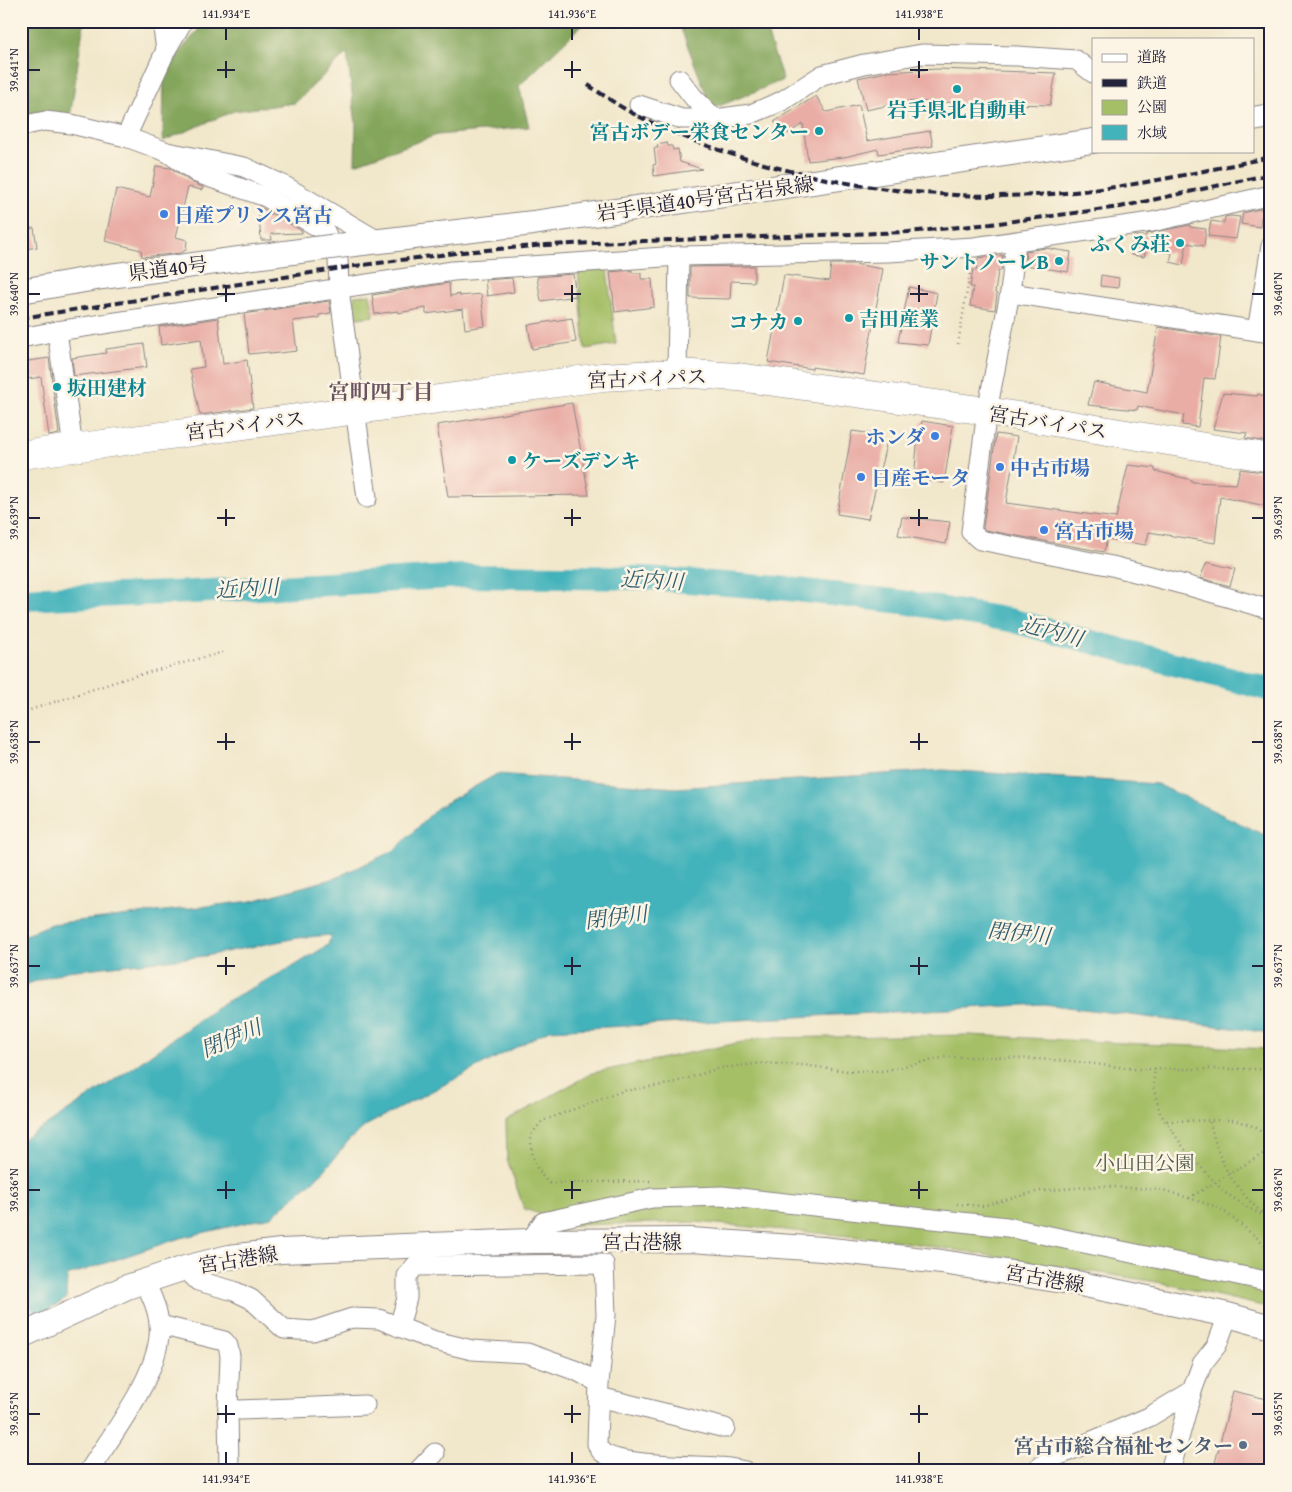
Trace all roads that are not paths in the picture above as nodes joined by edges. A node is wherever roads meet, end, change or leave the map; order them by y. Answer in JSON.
{"nodes":[{"id":1,"x":162,"y":21,"type":"edge"},
{"id":2,"x":183,"y":21,"type":"edge"},
{"id":3,"x":166,"y":50,"type":"junction"},
{"id":4,"x":1092,"y":73,"type":"edge"},
{"id":5,"x":679,"y":79,"type":"dead end"},
{"id":6,"x":639,"y":105,"type":"dead end"},
{"id":7,"x":1271,"y":116,"type":"edge"},
{"id":8,"x":715,"y":119,"type":"junction"},
{"id":9,"x":1254,"y":119,"type":"edge"},
{"id":10,"x":21,"y":126,"type":"edge"},
{"id":11,"x":126,"y":137,"type":"junction"},
{"id":12,"x":1092,"y":141,"type":"edge"},
{"id":13,"x":167,"y":152,"type":"junction"},
{"id":14,"x":1271,"y":195,"type":"edge"},
{"id":15,"x":378,"y":241,"type":"junction"},
{"id":16,"x":1016,"y":242,"type":"junction"},
{"id":17,"x":1271,"y":246,"type":"edge"},
{"id":18,"x":315,"y":249,"type":"joint"},
{"id":19,"x":679,"y":256,"type":"junction"},
{"id":20,"x":339,"y":289,"type":"junction"},
{"id":21,"x":21,"y":291,"type":"edge"},
{"id":22,"x":1010,"y":292,"type":"junction"},
{"id":23,"x":57,"y":331,"type":"junction"},
{"id":24,"x":1264,"y":332,"type":"edge"},
{"id":25,"x":21,"y":338,"type":"edge"},
{"id":26,"x":677,"y":373,"type":"junction"},
{"id":27,"x":356,"y":410,"type":"junction"},
{"id":28,"x":987,"y":412,"type":"junction"},
{"id":29,"x":72,"y":448,"type":"junction"},
{"id":30,"x":21,"y":455,"type":"edge"},
{"id":31,"x":1271,"y":458,"type":"edge"},
{"id":32,"x":367,"y":498,"type":"dead end"},
{"id":33,"x":1271,"y":610,"type":"edge"},
{"id":34,"x":530,"y":1241,"type":"junction"},
{"id":35,"x":185,"y":1268,"type":"junction"},
{"id":36,"x":144,"y":1281,"type":"junction"},
{"id":37,"x":1271,"y":1282,"type":"edge"},
{"id":38,"x":1228,"y":1315,"type":"junction"},
{"id":39,"x":160,"y":1325,"type":"junction"},
{"id":40,"x":1271,"y":1326,"type":"edge"},
{"id":41,"x":399,"y":1327,"type":"junction"},
{"id":42,"x":21,"y":1336,"type":"edge"},
{"id":43,"x":599,"y":1390,"type":"junction"},
{"id":44,"x":1192,"y":1391,"type":"junction"},
{"id":45,"x":365,"y":1405,"type":"dead end"},
{"id":46,"x":228,"y":1408,"type":"junction"},
{"id":47,"x":725,"y":1428,"type":"dead end"},
{"id":48,"x":435,"y":1453,"type":"dead end"},
{"id":49,"x":608,"y":1464,"type":"edge"},
{"id":50,"x":89,"y":1471,"type":"edge"},
{"id":51,"x":229,"y":1471,"type":"edge"},
{"id":52,"x":418,"y":1471,"type":"edge"},
{"id":53,"x":745,"y":1471,"type":"edge"},
{"id":54,"x":1035,"y":1471,"type":"edge"},
{"id":55,"x":1170,"y":1471,"type":"edge"}],
"edges":[{"from":1,"to":3,"type":"street"},
{"from":2,"to":3,"type":"street"},
{"from":3,"to":11,"type":"street"},
{"from":4,"to":8,"type":"street"},
{"from":5,"to":8,"type":"street"},
{"from":6,"to":8,"type":"street"},
{"from":7,"to":9,"type":"main road"},
{"from":10,"to":11,"type":"street"},
{"from":11,"to":13,"type":"street"},
{"from":12,"to":15,"type":"main road","name":"岩手県道40号宮古岩泉線"},
{"from":13,"to":15,"type":"street"},
{"from":13,"to":20,"type":"street"},
{"from":14,"to":16,"type":"street"},
{"from":15,"to":18,"type":"main road","name":"岩手県道40号宮古岩泉線","bridge":true},
{"from":16,"to":19,"type":"street"},
{"from":16,"to":22,"type":"street"},
{"from":17,"to":24,"type":"street"},
{"from":18,"to":21,"type":"main road","name":"県道40号"},
{"from":19,"to":20,"type":"street"},
{"from":19,"to":26,"type":"street"},
{"from":20,"to":23,"type":"street"},
{"from":20,"to":27,"type":"street"},
{"from":22,"to":24,"type":"street"},
{"from":22,"to":28,"type":"street"},
{"from":23,"to":25,"type":"street"},
{"from":23,"to":29,"type":"street"},
{"from":26,"to":27,"type":"highway","name":"宮古バイパス"},
{"from":26,"to":28,"type":"highway","name":"宮古バイパス"},
{"from":27,"to":29,"type":"highway","name":"宮古バイパス"},
{"from":27,"to":32,"type":"street"},
{"from":28,"to":31,"type":"highway","name":"宮古バイパス"},
{"from":28,"to":33,"type":"street"},
{"from":29,"to":30,"type":"highway","name":"宮古バイパス"},
{"from":34,"to":35,"type":"main road","name":"宮古港線"},
{"from":34,"to":37,"type":"street"},
{"from":34,"to":38,"type":"main road","name":"宮古港線"},
{"from":35,"to":36,"type":"main road","name":"宮古港線"},
{"from":35,"to":41,"type":"street"},
{"from":36,"to":39,"type":"street"},
{"from":36,"to":42,"type":"main road","name":"宮古港線"},
{"from":38,"to":40,"type":"main road","name":"宮古港線"},
{"from":38,"to":44,"type":"street"},
{"from":39,"to":46,"type":"street"},
{"from":39,"to":50,"type":"street"},
{"from":41,"to":43,"type":"street"},
{"from":41,"to":43,"type":"street"},
{"from":43,"to":47,"type":"street"},
{"from":43,"to":49,"type":"street"},
{"from":44,"to":54,"type":"street"},
{"from":44,"to":55,"type":"street"},
{"from":45,"to":46,"type":"street"},
{"from":46,"to":51,"type":"street"},
{"from":48,"to":52,"type":"street"},
{"from":49,"to":53,"type":"street"}]}
